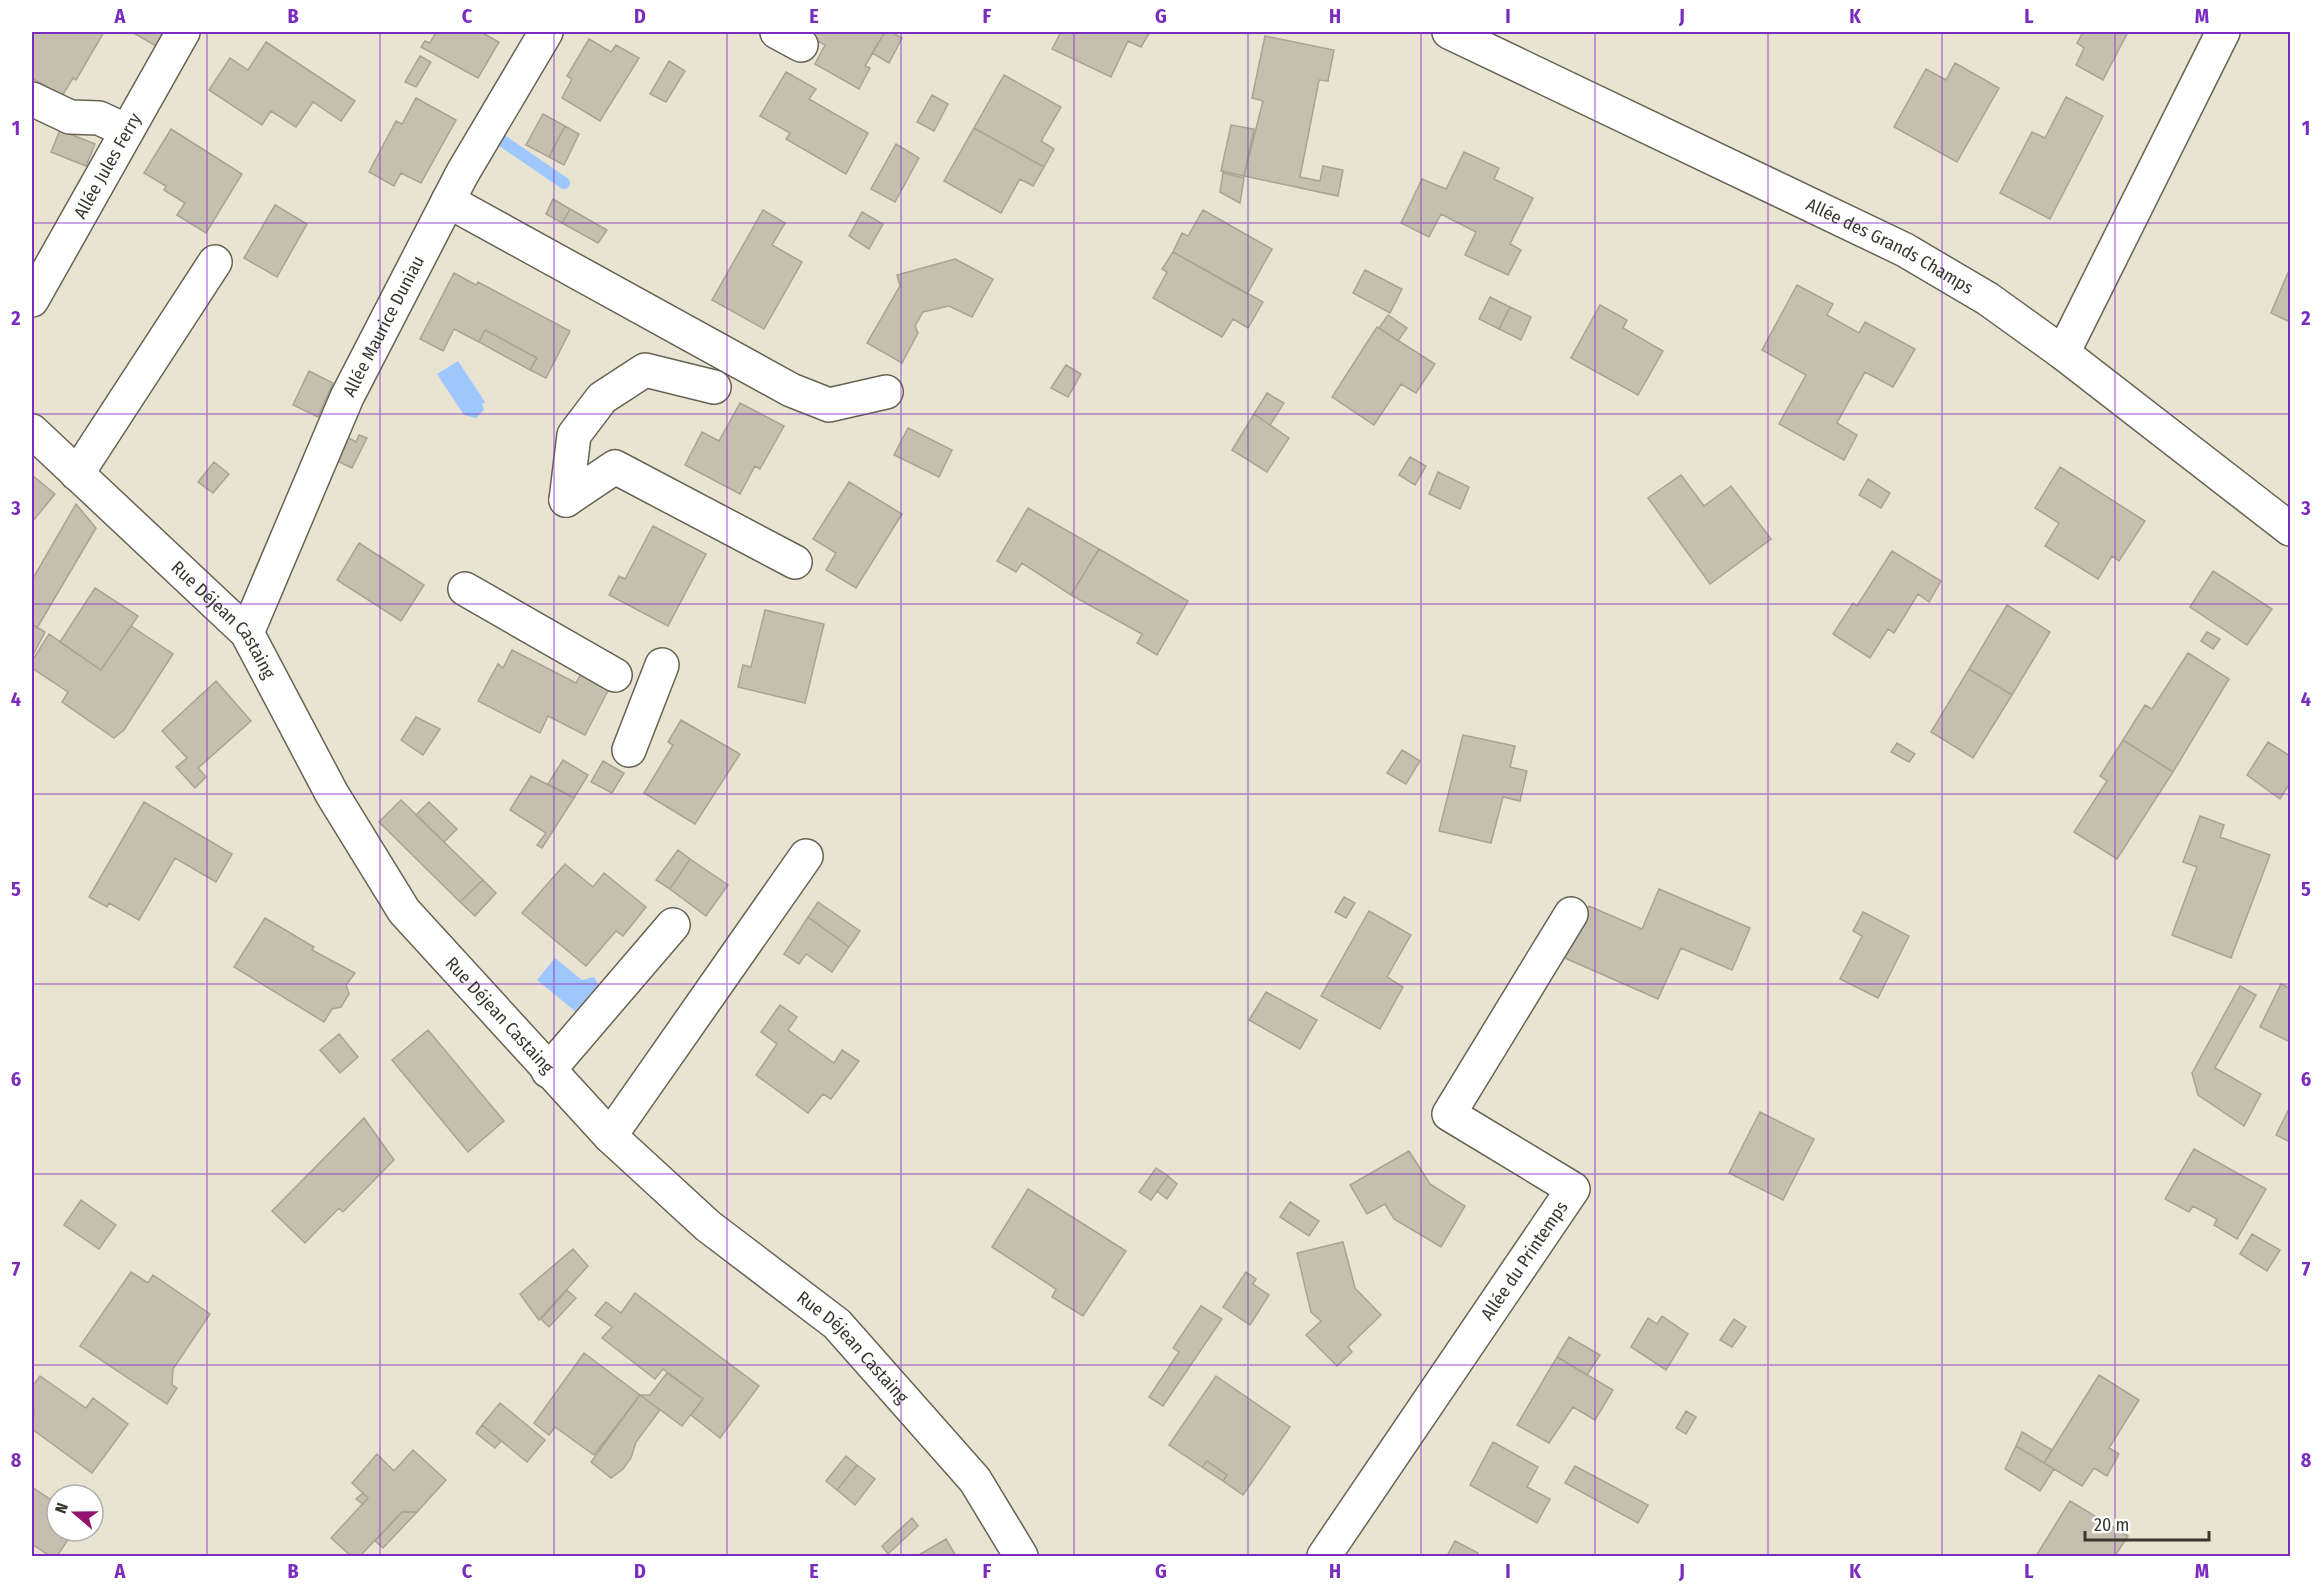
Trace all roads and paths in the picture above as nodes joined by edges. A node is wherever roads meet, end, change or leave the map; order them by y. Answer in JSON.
{"nodes":[{"id":1,"x":183,"y":32,"type":"edge"},
{"id":2,"x":546,"y":32,"type":"edge"},
{"id":3,"x":1449,"y":32,"type":"edge"},
{"id":4,"x":2223,"y":32,"type":"edge"},
{"id":5,"x":32,"y":99,"type":"edge"},
{"id":6,"x":127,"y":131,"type":"junction"},
{"id":7,"x":448,"y":201,"type":"junction"},
{"id":8,"x":215,"y":262,"type":"dead end"},
{"id":9,"x":32,"y":300,"type":"edge"},
{"id":10,"x":2063,"y":353,"type":"junction"},
{"id":11,"x":714,"y":387,"type":"dead end"},
{"id":12,"x":886,"y":392,"type":"dead end"},
{"id":13,"x":32,"y":431,"type":"edge"},
{"id":14,"x":77,"y":474,"type":"junction"},
{"id":15,"x":2290,"y":529,"type":"edge"},
{"id":16,"x":795,"y":562,"type":"dead end"},
{"id":17,"x":465,"y":589,"type":"dead end"},
{"id":18,"x":247,"y":633,"type":"junction"},
{"id":19,"x":662,"y":664,"type":"dead end"},
{"id":20,"x":615,"y":675,"type":"dead end"},
{"id":21,"x":629,"y":750,"type":"dead end"},
{"id":22,"x":806,"y":856,"type":"dead end"},
{"id":23,"x":1571,"y":914,"type":"dead end"},
{"id":24,"x":673,"y":925,"type":"dead end"},
{"id":25,"x":548,"y":1071,"type":"junction"},
{"id":26,"x":610,"y":1136,"type":"junction"},
{"id":27,"x":1021,"y":1557,"type":"edge"},
{"id":28,"x":1324,"y":1557,"type":"edge"}],
"edges":[{"from":1,"to":6,"type":"street","name":"Allée Jules Ferry"},
{"from":2,"to":7,"type":"street","name":"Allée Maurice Duniau"},
{"from":3,"to":10,"type":"street","name":"Allée des Grands Champs"},
{"from":4,"to":10,"type":"street"},
{"from":5,"to":6,"type":"street"},
{"from":6,"to":9,"type":"street","name":"Allée Jules Ferry"},
{"from":7,"to":12,"type":"street"},
{"from":7,"to":18,"type":"street","name":"Allée Maurice Duniau"},
{"from":8,"to":14,"type":"street"},
{"from":10,"to":15,"type":"street","name":"Allée des Grands Champs"},
{"from":11,"to":16,"type":"street"},
{"from":13,"to":14,"type":"street","name":"Rue Déjean Castaing"},
{"from":14,"to":18,"type":"street","name":"Rue Déjean Castaing"},
{"from":17,"to":20,"type":"street"},
{"from":18,"to":25,"type":"street","name":"Rue Déjean Castaing"},
{"from":19,"to":21,"type":"street"},
{"from":22,"to":26,"type":"street"},
{"from":23,"to":28,"type":"street","name":"Allée du Printemps"},
{"from":24,"to":25,"type":"street"},
{"from":25,"to":26,"type":"street","name":"Rue Déjean Castaing"},
{"from":26,"to":27,"type":"street","name":"Rue Déjean Castaing"}]}
